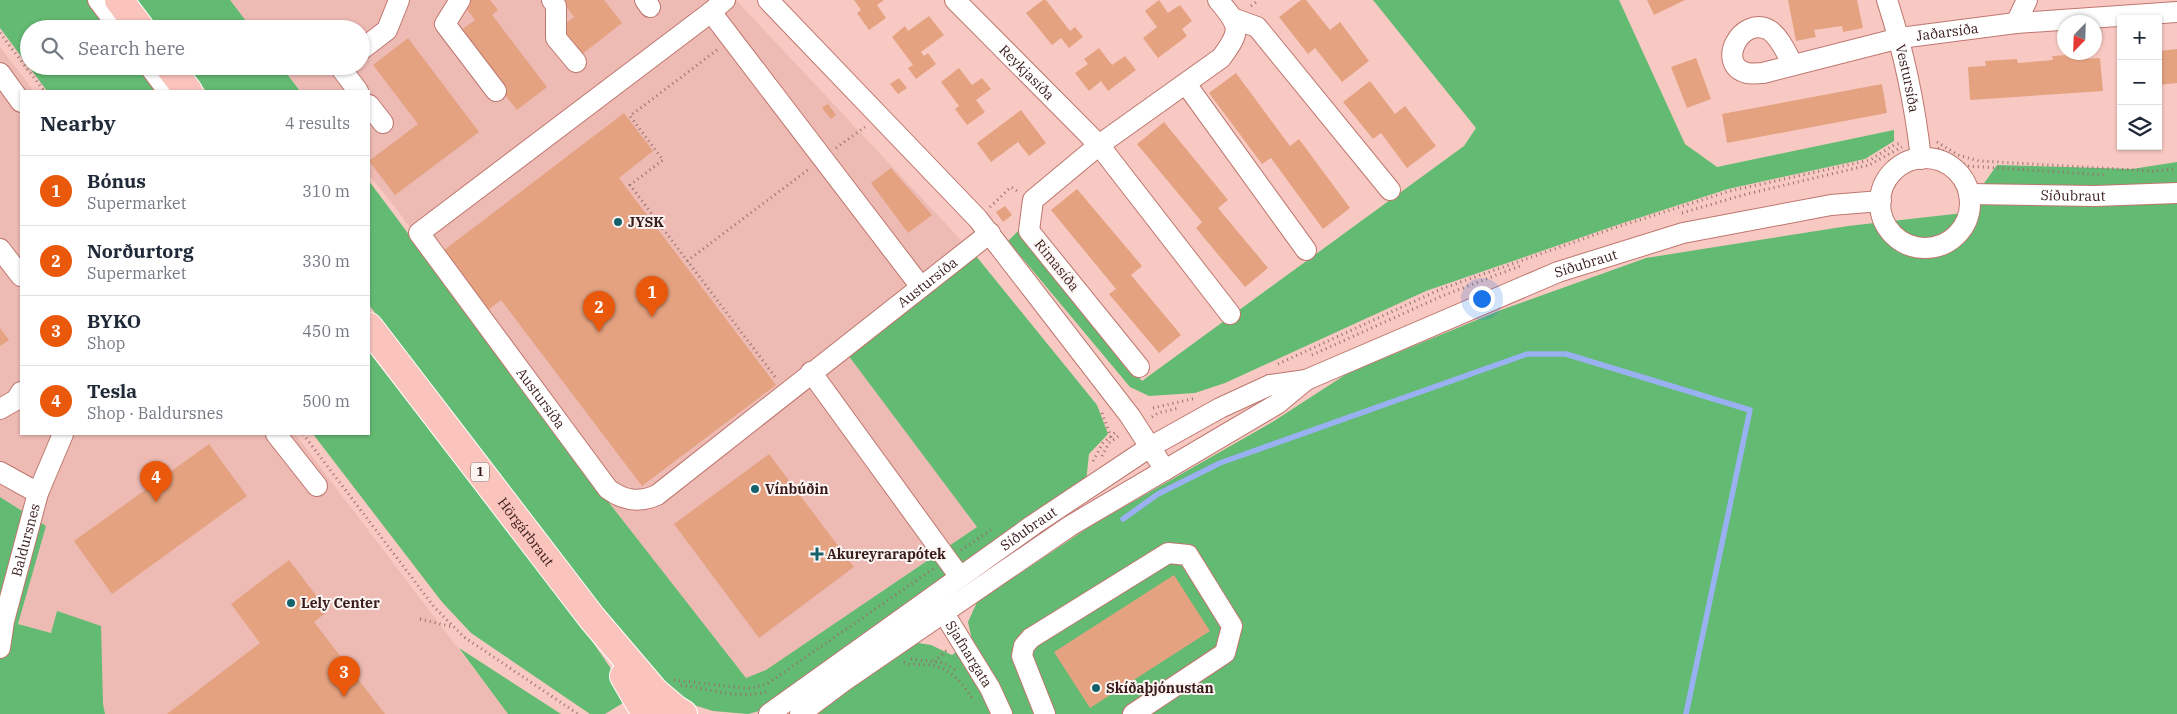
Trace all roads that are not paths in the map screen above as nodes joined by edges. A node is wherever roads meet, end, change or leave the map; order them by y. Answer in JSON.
{"nodes":[{"id":1,"x":98,"y":0,"type":"edge"},
{"id":2,"x":118,"y":0,"type":"edge"},
{"id":3,"x":399,"y":0,"type":"edge"},
{"id":4,"x":460,"y":0,"type":"edge"},
{"id":5,"x":552,"y":0,"type":"edge"},
{"id":6,"x":768,"y":0,"type":"edge"},
{"id":7,"x":954,"y":0,"type":"edge"},
{"id":8,"x":1218,"y":0,"type":"edge"},
{"id":9,"x":1887,"y":0,"type":"edge"},
{"id":10,"x":2026,"y":0,"type":"edge"},
{"id":11,"x":718,"y":6,"type":"edge"},
{"id":12,"x":2134,"y":7,"type":"edge"},
{"id":13,"x":2177,"y":12,"type":"edge"},
{"id":14,"x":1234,"y":19,"type":"junction"},
{"id":15,"x":113,"y":20,"type":"edge"},
{"id":16,"x":133,"y":20,"type":"edge"},
{"id":17,"x":2016,"y":23,"type":"junction"},
{"id":18,"x":1900,"y":38,"type":"junction"},
{"id":19,"x":370,"y":43,"type":"edge"},
{"id":20,"x":576,"y":62,"type":"dead end"},
{"id":21,"x":1793,"y":65,"type":"dead end"},
{"id":22,"x":1,"y":75,"type":"edge"},
{"id":23,"x":155,"y":75,"type":"edge"},
{"id":24,"x":176,"y":75,"type":"edge"},
{"id":25,"x":345,"y":75,"type":"edge"},
{"id":26,"x":1186,"y":84,"type":"junction"},
{"id":27,"x":167,"y":90,"type":"edge"},
{"id":28,"x":187,"y":90,"type":"edge"},
{"id":29,"x":357,"y":90,"type":"edge"},
{"id":30,"x":496,"y":91,"type":"dead end"},
{"id":31,"x":20,"y":101,"type":"edge"},
{"id":32,"x":370,"y":106,"type":"edge"},
{"id":33,"x":383,"y":123,"type":"dead end"},
{"id":34,"x":1099,"y":145,"type":"junction"},
{"id":35,"x":1921,"y":152,"type":"junction"},
{"id":36,"x":1390,"y":190,"type":"dead end"},
{"id":37,"x":2177,"y":193,"type":"edge"},
{"id":38,"x":1969,"y":194,"type":"junction"},
{"id":39,"x":1881,"y":200,"type":"junction"},
{"id":40,"x":984,"y":226,"type":"junction"},
{"id":41,"x":0,"y":248,"type":"edge"},
{"id":42,"x":1306,"y":250,"type":"dead end"},
{"id":43,"x":20,"y":275,"type":"edge"},
{"id":44,"x":921,"y":287,"type":"junction"},
{"id":45,"x":1230,"y":314,"type":"dead end"},
{"id":46,"x":370,"y":328,"type":"edge"},
{"id":47,"x":1139,"y":367,"type":"dead end"},
{"id":48,"x":811,"y":372,"type":"junction"},
{"id":49,"x":1306,"y":380,"type":"junction"},
{"id":50,"x":20,"y":394,"type":"edge"},
{"id":51,"x":0,"y":409,"type":"edge"},
{"id":52,"x":63,"y":435,"type":"edge"},
{"id":53,"x":277,"y":435,"type":"edge"},
{"id":54,"x":1150,"y":446,"type":"junction"},
{"id":55,"x":1165,"y":470,"type":"junction"},
{"id":56,"x":0,"y":472,"type":"edge"},
{"id":57,"x":317,"y":486,"type":"dead end"},
{"id":58,"x":38,"y":493,"type":"junction"},
{"id":59,"x":960,"y":577,"type":"junction"},
{"id":60,"x":939,"y":604,"type":"junction"},
{"id":61,"x":592,"y":618,"type":"junction"},
{"id":62,"x":890,"y":642,"type":"junction"},
{"id":63,"x":0,"y":648,"type":"edge"},
{"id":64,"x":646,"y":714,"type":"edge"},
{"id":65,"x":684,"y":714,"type":"edge"},
{"id":66,"x":769,"y":714,"type":"edge"},
{"id":67,"x":800,"y":714,"type":"edge"},
{"id":68,"x":1002,"y":714,"type":"edge"},
{"id":69,"x":1045,"y":714,"type":"edge"},
{"id":70,"x":1133,"y":714,"type":"edge"}],
"edges":[{"from":1,"to":15,"type":"street"},
{"from":2,"to":16,"type":"highway"},
{"from":3,"to":19,"type":"street"},
{"from":4,"to":30,"type":"street"},
{"from":5,"to":20,"type":"street"},
{"from":6,"to":40,"type":"street"},
{"from":7,"to":34,"type":"street","name":"Reykjasíða"},
{"from":8,"to":14,"type":"street"},
{"from":9,"to":18,"type":"street","name":"Vestursíða"},
{"from":10,"to":17,"type":"street"},
{"from":11,"to":44,"type":"street"},
{"from":11,"to":48,"type":"street","name":"Austursíða"},
{"from":12,"to":13,"type":"street","name":"Jaðarsíða"},
{"from":12,"to":17,"type":"street","name":"Jaðarsíða"},
{"from":14,"to":26,"type":"street"},
{"from":14,"to":36,"type":"street"},
{"from":17,"to":18,"type":"street","name":"Jaðarsíða"},
{"from":18,"to":21,"type":"street","name":"Jaðarsíða"},
{"from":18,"to":35,"type":"street","name":"Vestursíða"},
{"from":22,"to":31,"type":"street"},
{"from":23,"to":27,"type":"street"},
{"from":24,"to":28,"type":"highway"},
{"from":25,"to":29,"type":"street"},
{"from":26,"to":34,"type":"street"},
{"from":26,"to":42,"type":"street"},
{"from":32,"to":33,"type":"street"},
{"from":34,"to":45,"type":"street"},
{"from":34,"to":47,"type":"street","name":"Rimasíða"},
{"from":35,"to":38,"type":"street"},
{"from":35,"to":39,"type":"street"},
{"from":37,"to":38,"type":"street","name":"Síðubraut"},
{"from":38,"to":39,"type":"street"},
{"from":39,"to":49,"type":"street","name":"Síðubraut"},
{"from":40,"to":44,"type":"street","name":"Austursíða"},
{"from":40,"to":54,"type":"street"},
{"from":41,"to":43,"type":"street"},
{"from":44,"to":48,"type":"street","name":"Austursíða"},
{"from":46,"to":61,"type":"highway","name":"Hörgárbraut","number":"1"},
{"from":48,"to":59,"type":"street"},
{"from":49,"to":54,"type":"street","name":"Síðubraut"},
{"from":49,"to":55,"type":"street","name":"Síðubraut"},
{"from":50,"to":51,"type":"street"},
{"from":52,"to":58,"type":"street","name":"Baldursnes"},
{"from":53,"to":57,"type":"street"},
{"from":54,"to":55,"type":"street"},
{"from":54,"to":59,"type":"street","name":"Síðubraut"},
{"from":55,"to":60,"type":"street","name":"Síðubraut"},
{"from":56,"to":58,"type":"street"},
{"from":58,"to":63,"type":"street","name":"Baldursnes"},
{"from":59,"to":60,"type":"street","name":"Síðubraut"},
{"from":60,"to":62,"type":"street","name":"Síðubraut"},
{"from":60,"to":68,"type":"street","name":"Sjafnargata"},
{"from":61,"to":64,"type":"highway","name":"Hörgárbraut","number":"1"},
{"from":61,"to":65,"type":"highway","name":"Hörgárbraut","number":"1"},
{"from":62,"to":66,"type":"street","name":"Síðubraut"},
{"from":62,"to":67,"type":"street","name":"Síðubraut"},
{"from":69,"to":70,"type":"street"}]}
